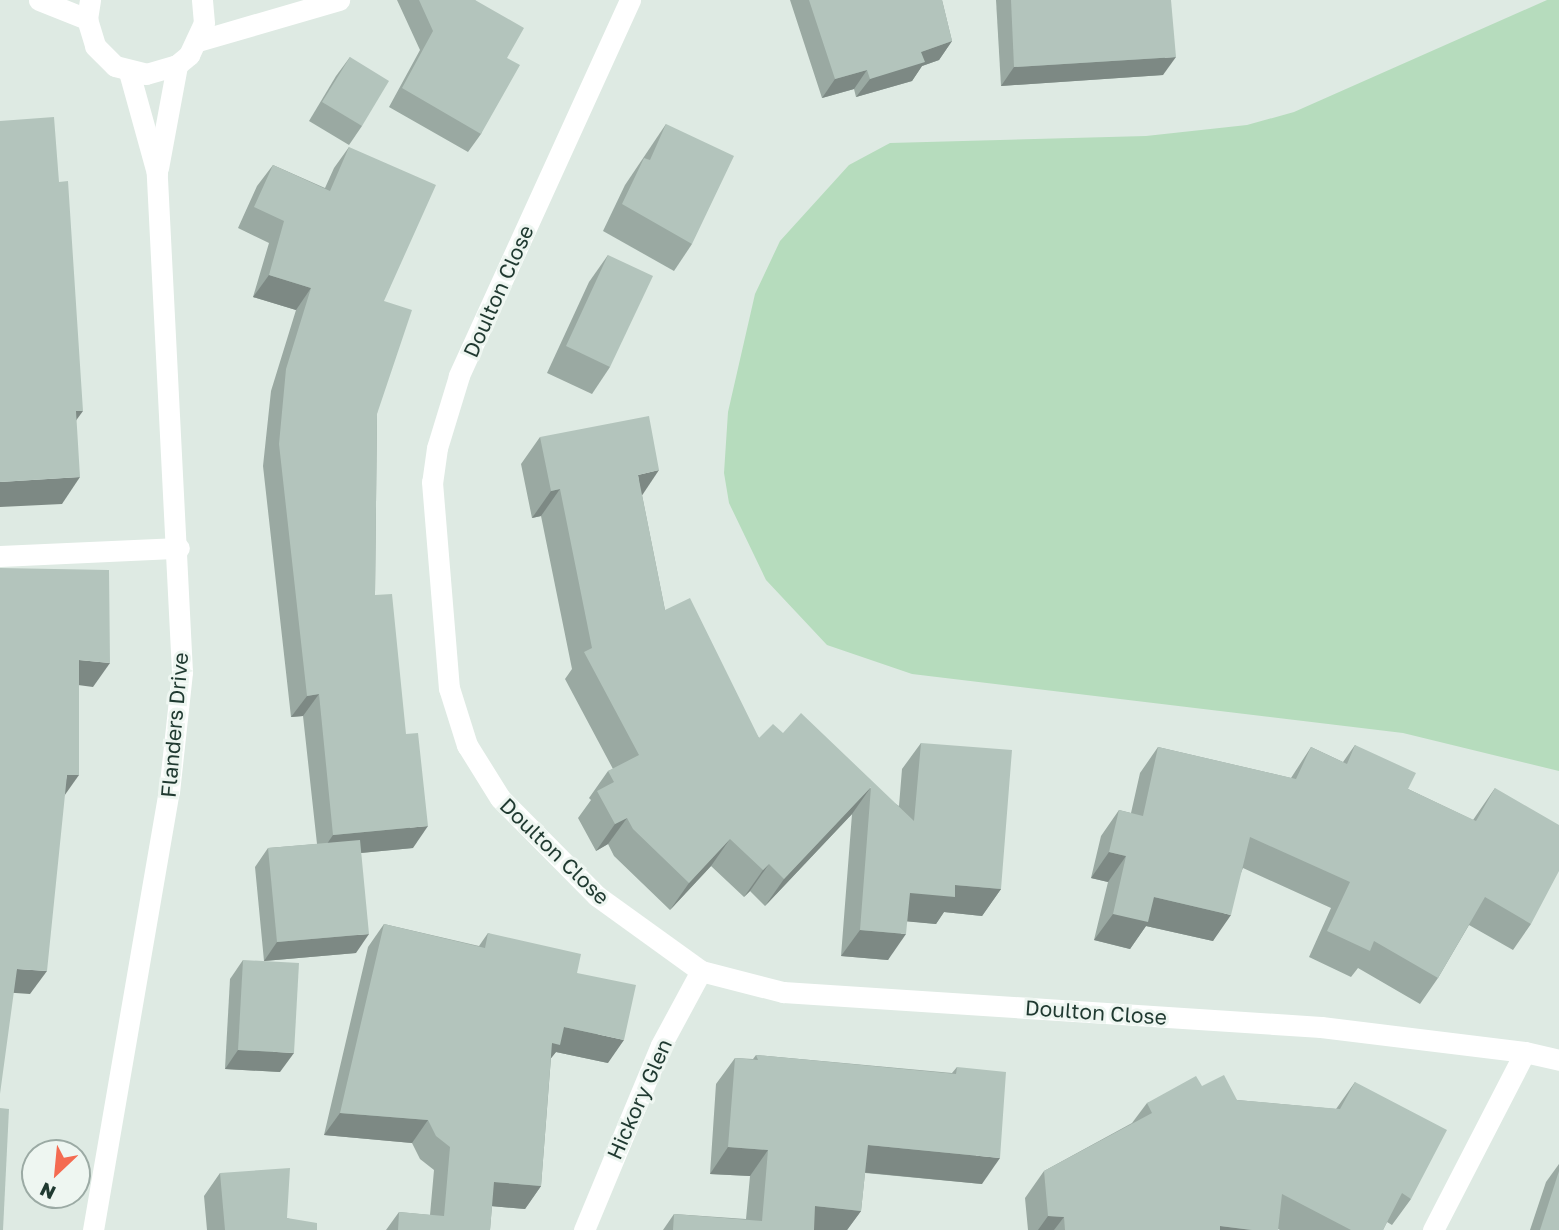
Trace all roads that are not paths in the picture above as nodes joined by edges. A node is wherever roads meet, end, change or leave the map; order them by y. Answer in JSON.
{"nodes":[{"id":1,"x":39,"y":0,"type":"edge"},
{"id":2,"x":202,"y":0,"type":"edge"},
{"id":3,"x":339,"y":0,"type":"edge"},
{"id":4,"x":629,"y":0,"type":"edge"},
{"id":5,"x":89,"y":9,"type":"edge"},
{"id":6,"x":198,"y":41,"type":"junction"},
{"id":7,"x":177,"y":65,"type":"junction"},
{"id":8,"x":129,"y":72,"type":"junction"},
{"id":9,"x":157,"y":173,"type":"junction"},
{"id":10,"x":179,"y":548,"type":"junction"},
{"id":11,"x":0,"y":555,"type":"edge"},
{"id":12,"x":701,"y":971,"type":"junction"},
{"id":13,"x":1525,"y":1052,"type":"junction"},
{"id":14,"x":1559,"y":1060,"type":"edge"},
{"id":15,"x":93,"y":1230,"type":"edge"},
{"id":16,"x":584,"y":1230,"type":"edge"},
{"id":17,"x":1433,"y":1230,"type":"edge"}],
"edges":[{"from":1,"to":5,"type":"street"},
{"from":2,"to":6,"type":"street"},
{"from":3,"to":6,"type":"street"},
{"from":4,"to":12,"type":"street","name":"Doulton Close"},
{"from":5,"to":8,"type":"street"},
{"from":6,"to":7,"type":"street"},
{"from":7,"to":8,"type":"street"},
{"from":7,"to":9,"type":"street","name":"Flanders Drive"},
{"from":8,"to":9,"type":"street","name":"Flanders Drive"},
{"from":9,"to":10,"type":"street","name":"Flanders Drive"},
{"from":10,"to":11,"type":"street"},
{"from":10,"to":15,"type":"street","name":"Flanders Drive"},
{"from":12,"to":13,"type":"street","name":"Doulton Close"},
{"from":12,"to":16,"type":"street","name":"Hickory Glen"},
{"from":13,"to":14,"type":"street","name":"Doulton Close"},
{"from":13,"to":17,"type":"street"}]}
